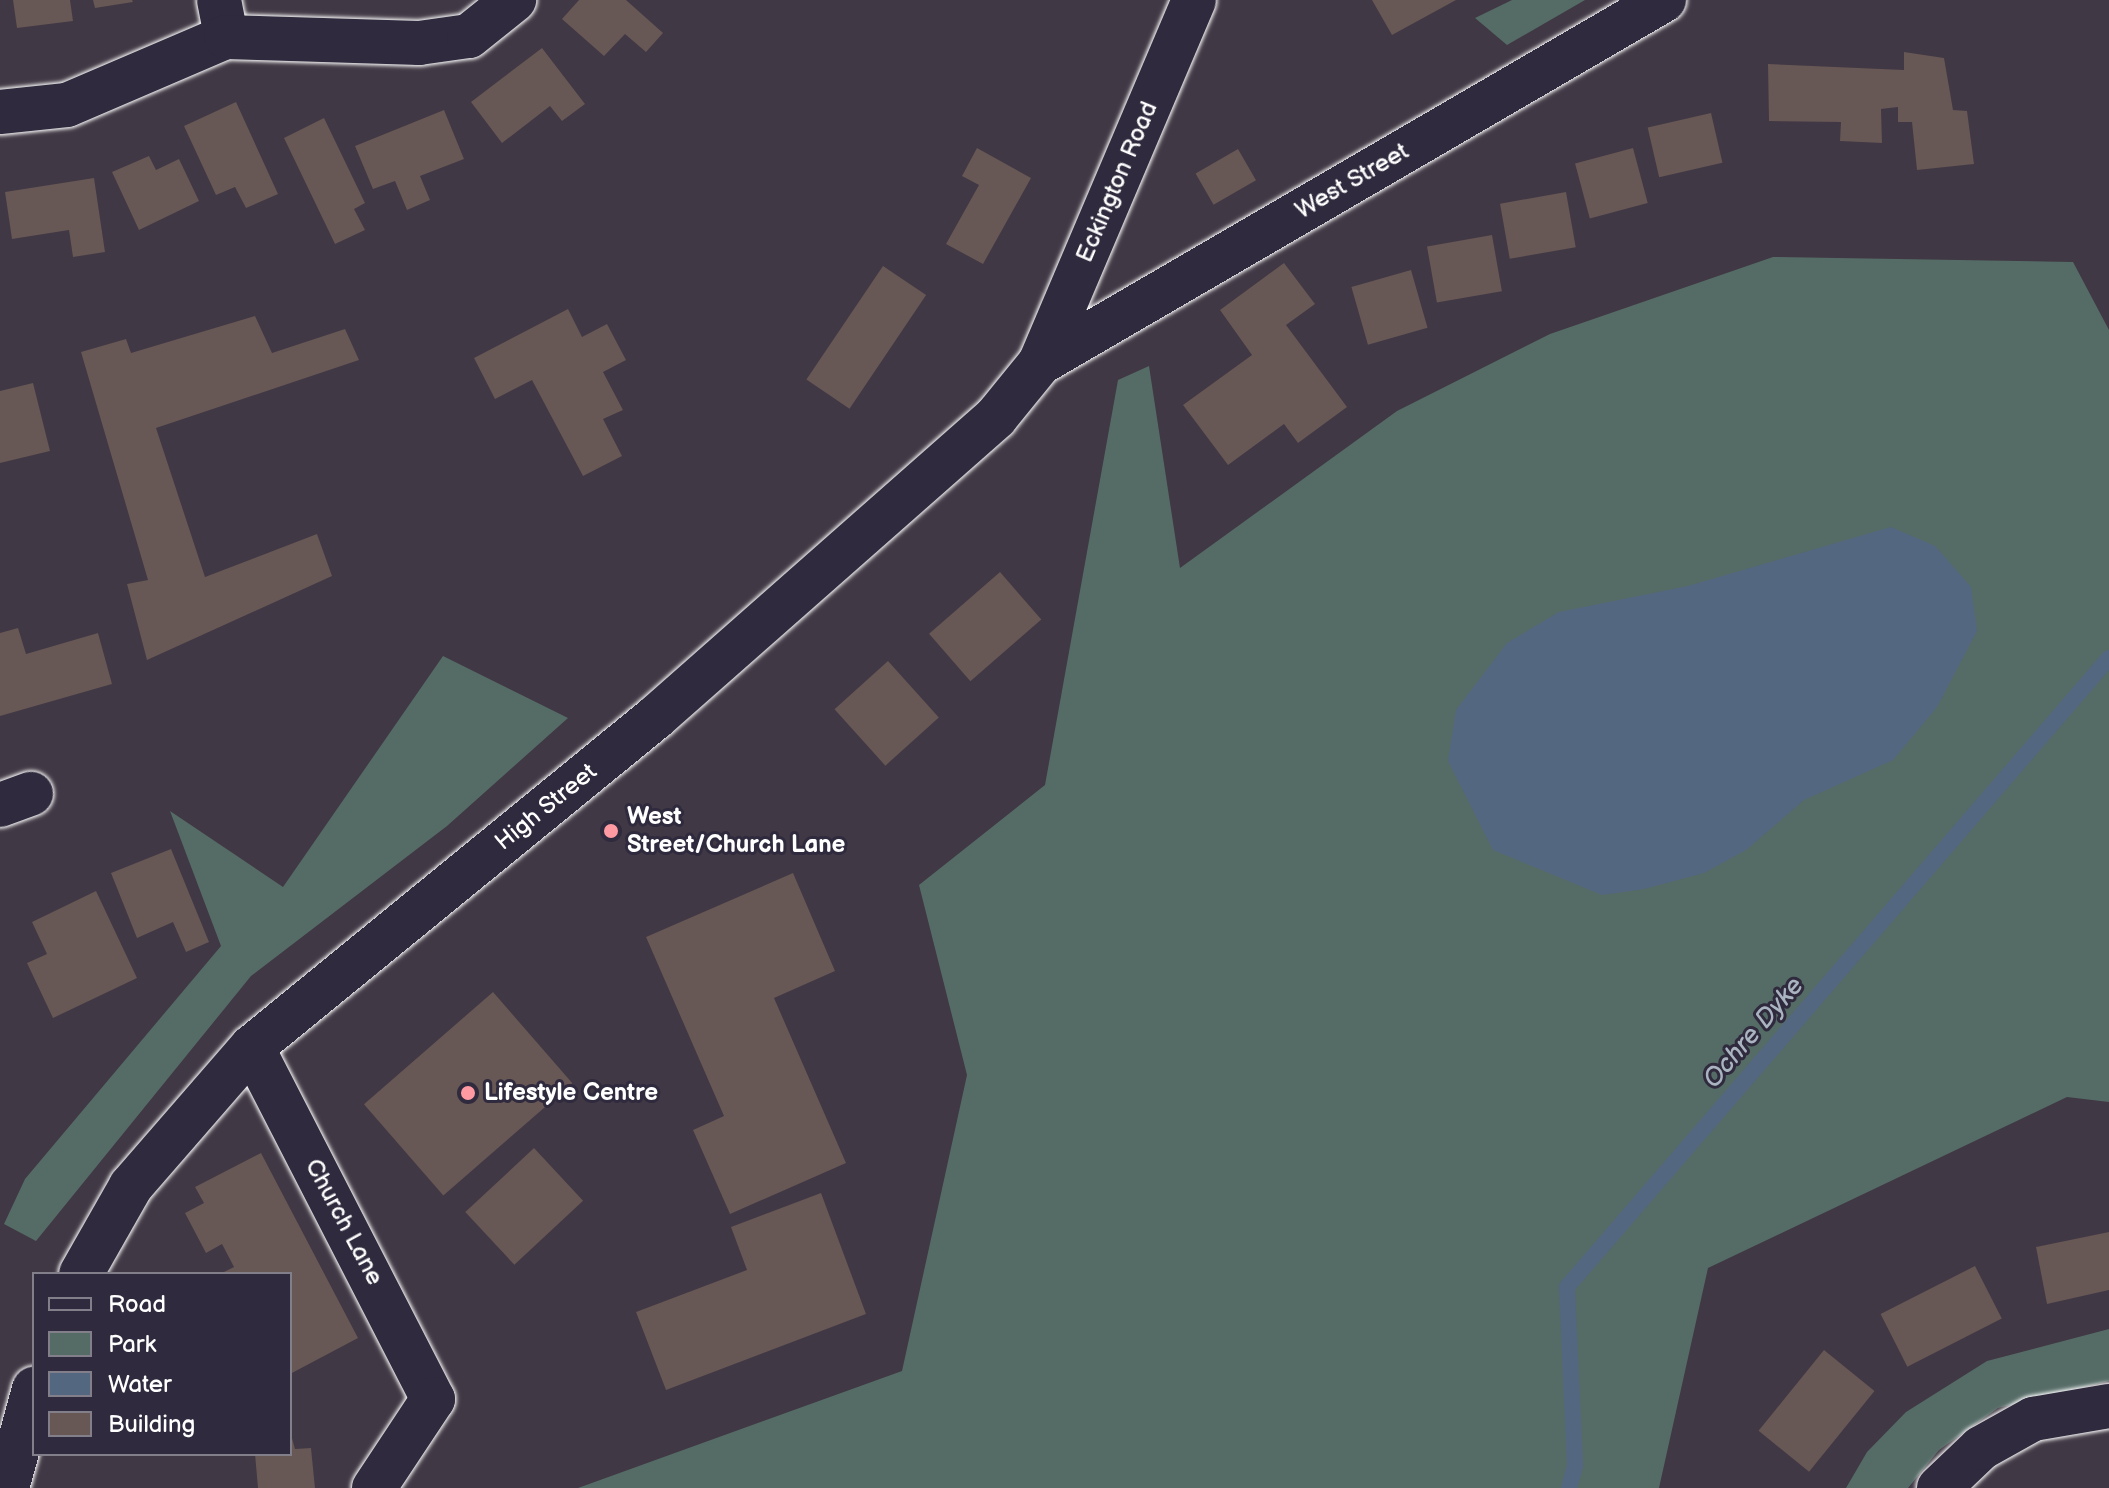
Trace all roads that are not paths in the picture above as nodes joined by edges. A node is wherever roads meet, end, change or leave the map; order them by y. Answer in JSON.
{"nodes":[{"id":1,"x":514,"y":0,"type":"edge"},
{"id":2,"x":1194,"y":0,"type":"edge"},
{"id":3,"x":1664,"y":0,"type":"edge"},
{"id":4,"x":222,"y":18,"type":"edge"},
{"id":5,"x":0,"y":112,"type":"edge"},
{"id":6,"x":1040,"y":363,"type":"junction"},
{"id":7,"x":252,"y":1047,"type":"junction"},
{"id":8,"x":82,"y":1272,"type":"edge"},
{"id":9,"x":32,"y":1396,"type":"edge"},
{"id":10,"x":2109,"y":1406,"type":"edge"},
{"id":11,"x":7,"y":1488,"type":"edge"},
{"id":12,"x":374,"y":1488,"type":"edge"},
{"id":13,"x":1939,"y":1488,"type":"edge"}],
"edges":[{"from":1,"to":4,"type":"street"},
{"from":2,"to":6,"type":"street","name":"Eckington Road"},
{"from":3,"to":6,"type":"street","name":"West Street"},
{"from":4,"to":5,"type":"street"},
{"from":6,"to":7,"type":"street","name":"High Street"},
{"from":7,"to":8,"type":"street","name":"High Street"},
{"from":7,"to":12,"type":"street","name":"Church Lane"},
{"from":9,"to":11,"type":"street"},
{"from":10,"to":13,"type":"street"}]}
